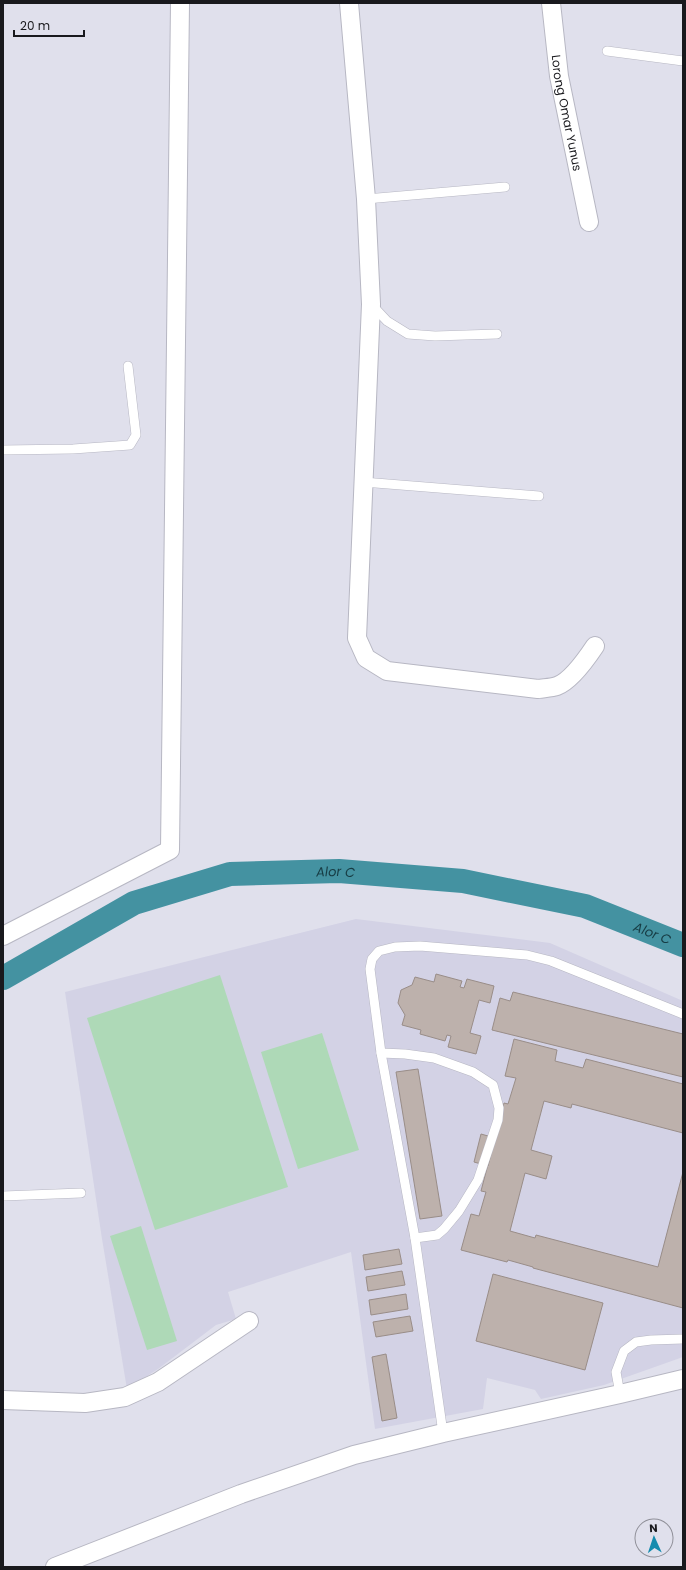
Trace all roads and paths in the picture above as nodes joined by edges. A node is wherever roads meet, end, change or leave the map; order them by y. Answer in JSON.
{"nodes":[{"id":1,"x":180,"y":3,"type":"edge"},
{"id":2,"x":349,"y":3,"type":"edge"},
{"id":3,"x":551,"y":3,"type":"edge"},
{"id":4,"x":607,"y":51,"type":"dead end"},
{"id":5,"x":683,"y":61,"type":"edge"},
{"id":6,"x":505,"y":187,"type":"dead end"},
{"id":7,"x":366,"y":199,"type":"junction"},
{"id":8,"x":589,"y":222,"type":"dead end"},
{"id":9,"x":371,"y":304,"type":"junction"},
{"id":10,"x":497,"y":334,"type":"dead end"},
{"id":11,"x":128,"y":366,"type":"dead end"},
{"id":12,"x":3,"y":450,"type":"edge"},
{"id":13,"x":363,"y":482,"type":"junction"},
{"id":14,"x":539,"y":496,"type":"dead end"},
{"id":15,"x":595,"y":646,"type":"dead end"},
{"id":16,"x":3,"y":936,"type":"edge"},
{"id":17,"x":683,"y":1014,"type":"edge"},
{"id":18,"x":381,"y":1053,"type":"junction"},
{"id":19,"x":81,"y":1193,"type":"dead end"},
{"id":20,"x":3,"y":1196,"type":"edge"},
{"id":21,"x":415,"y":1238,"type":"junction"},
{"id":22,"x":248,"y":1321,"type":"dead end"},
{"id":23,"x":683,"y":1339,"type":"edge"},
{"id":24,"x":683,"y":1379,"type":"edge"},
{"id":25,"x":620,"y":1394,"type":"junction"},
{"id":26,"x":3,"y":1400,"type":"edge"},
{"id":27,"x":443,"y":1433,"type":"junction"},
{"id":28,"x":54,"y":1567,"type":"edge"}],
"edges":[{"from":1,"to":16,"type":"street"},
{"from":2,"to":7,"type":"street"},
{"from":3,"to":8,"type":"street","name":"Lorong Omar Yunus"},
{"from":4,"to":5,"type":"lane"},
{"from":6,"to":7,"type":"lane"},
{"from":7,"to":9,"type":"street"},
{"from":9,"to":10,"type":"lane"},
{"from":9,"to":13,"type":"street"},
{"from":11,"to":12,"type":"lane"},
{"from":13,"to":14,"type":"lane"},
{"from":13,"to":15,"type":"street"},
{"from":17,"to":18,"type":"lane"},
{"from":18,"to":21,"type":"lane"},
{"from":18,"to":21,"type":"lane"},
{"from":19,"to":20,"type":"lane"},
{"from":21,"to":27,"type":"lane"},
{"from":22,"to":26,"type":"street"},
{"from":23,"to":25,"type":"lane"},
{"from":24,"to":25,"type":"street"},
{"from":25,"to":27,"type":"street"},
{"from":27,"to":28,"type":"street"}]}
